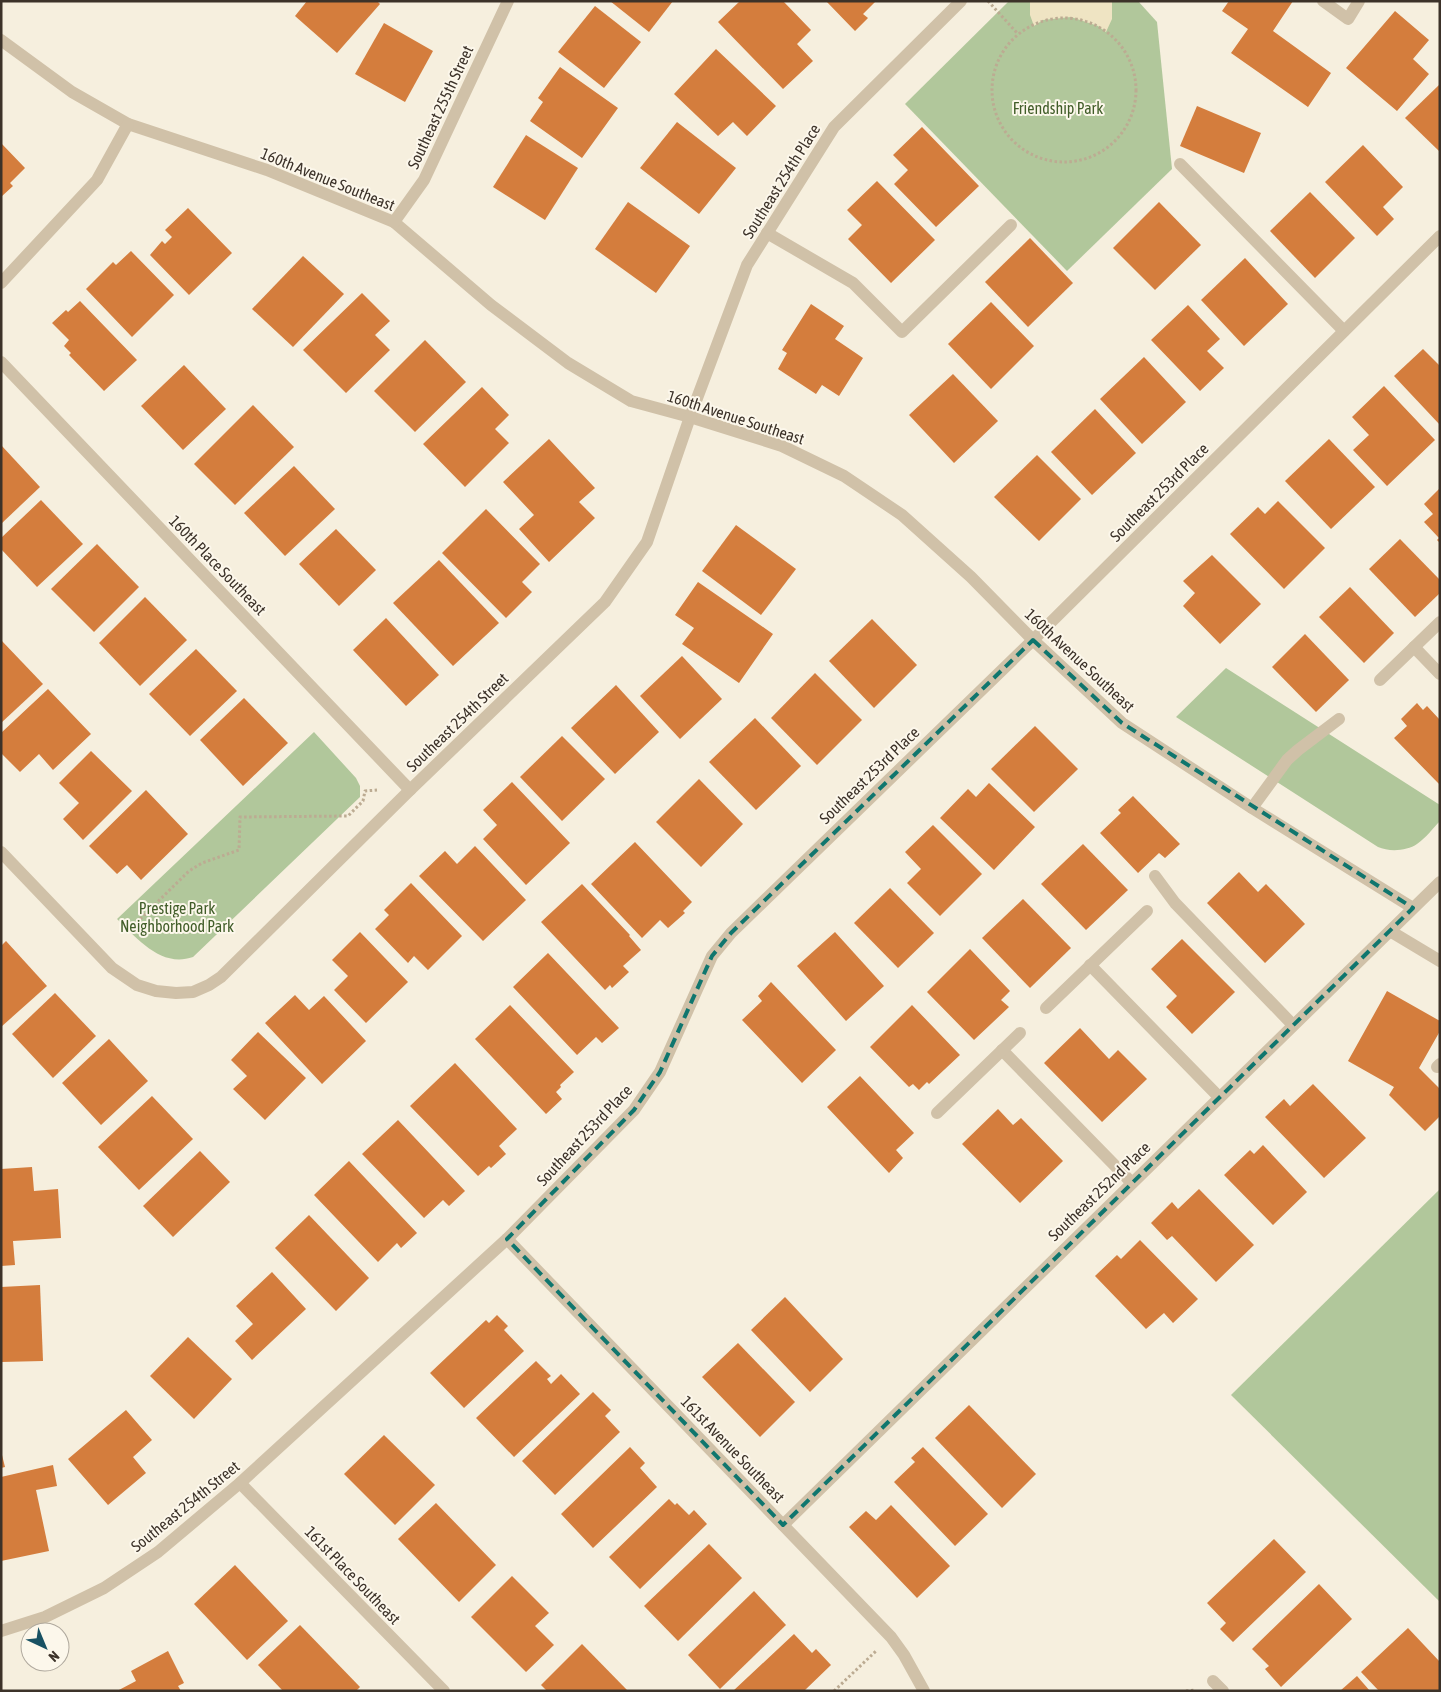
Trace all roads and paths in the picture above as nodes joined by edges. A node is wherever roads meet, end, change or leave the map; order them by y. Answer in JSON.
{"nodes":[{"id":1,"x":508,"y":1,"type":"edge"},
{"id":2,"x":960,"y":1,"type":"edge"},
{"id":3,"x":988,"y":1,"type":"edge"},
{"id":4,"x":1322,"y":1,"type":"edge"},
{"id":5,"x":1359,"y":1,"type":"edge"},
{"id":6,"x":1018,"y":34,"type":"junction"},
{"id":7,"x":1,"y":40,"type":"edge"},
{"id":8,"x":128,"y":124,"type":"junction"},
{"id":9,"x":1180,"y":164,"type":"dead end"},
{"id":10,"x":394,"y":222,"type":"junction"},
{"id":11,"x":1011,"y":225,"type":"dead end"},
{"id":12,"x":767,"y":233,"type":"junction"},
{"id":13,"x":1440,"y":236,"type":"edge"},
{"id":14,"x":1,"y":283,"type":"edge"},
{"id":15,"x":1344,"y":331,"type":"junction"},
{"id":16,"x":1,"y":362,"type":"edge"},
{"id":17,"x":690,"y":417,"type":"junction"},
{"id":18,"x":1440,"y":622,"type":"edge"},
{"id":19,"x":1033,"y":640,"type":"junction"},
{"id":20,"x":1414,"y":647,"type":"junction"},
{"id":21,"x":1440,"y":674,"type":"edge"},
{"id":22,"x":1380,"y":680,"type":"dead end"},
{"id":23,"x":1339,"y":720,"type":"dead end"},
{"id":24,"x":410,"y":790,"type":"junction"},
{"id":25,"x":1252,"y":808,"type":"junction"},
{"id":26,"x":1,"y":852,"type":"edge"},
{"id":27,"x":1156,"y":876,"type":"dead end"},
{"id":28,"x":1440,"y":882,"type":"edge"},
{"id":29,"x":1413,"y":908,"type":"junction"},
{"id":30,"x":1147,"y":911,"type":"dead end"},
{"id":31,"x":1390,"y":931,"type":"junction"},
{"id":32,"x":126,"y":933,"type":"dead end"},
{"id":33,"x":1440,"y":961,"type":"edge"},
{"id":34,"x":1090,"y":965,"type":"junction"},
{"id":35,"x":1046,"y":1008,"type":"dead end"},
{"id":36,"x":1293,"y":1025,"type":"junction"},
{"id":37,"x":1020,"y":1033,"type":"dead end"},
{"id":38,"x":1002,"y":1050,"type":"junction"},
{"id":39,"x":1219,"y":1097,"type":"junction"},
{"id":40,"x":938,"y":1113,"type":"dead end"},
{"id":41,"x":1131,"y":1182,"type":"junction"},
{"id":42,"x":507,"y":1239,"type":"junction"},
{"id":43,"x":366,"y":1369,"type":"joint"},
{"id":44,"x":240,"y":1483,"type":"junction"},
{"id":45,"x":783,"y":1525,"type":"junction"},
{"id":46,"x":1,"y":1632,"type":"edge"},
{"id":47,"x":890,"y":1637,"type":"junction"},
{"id":48,"x":1213,"y":1680,"type":"dead end"},
{"id":49,"x":444,"y":1691,"type":"edge"},
{"id":50,"x":834,"y":1691,"type":"edge"},
{"id":51,"x":924,"y":1691,"type":"edge"},
{"id":52,"x":1223,"y":1691,"type":"edge"}],
"edges":[{"from":1,"to":10,"type":"street","name":"Southeast 255th Street"},
{"from":2,"to":12,"type":"street","name":"Southeast 254th Place"},
{"from":3,"to":6,"type":"path"},
{"from":4,"to":5,"type":"street"},
{"from":6,"to":6,"type":"path"},
{"from":7,"to":8,"type":"street","name":"160th Avenue Southeast"},
{"from":8,"to":10,"type":"street","name":"160th Avenue Southeast"},
{"from":8,"to":14,"type":"street"},
{"from":9,"to":15,"type":"street"},
{"from":10,"to":17,"type":"street","name":"160th Avenue Southeast"},
{"from":11,"to":12,"type":"street"},
{"from":12,"to":17,"type":"street","name":"Southeast 254th Place"},
{"from":13,"to":15,"type":"street","name":"Southeast 253rd Place"},
{"from":15,"to":19,"type":"street","name":"Southeast 253rd Place"},
{"from":16,"to":24,"type":"street","name":"160th Place Southeast"},
{"from":17,"to":19,"type":"street","name":"160th Avenue Southeast"},
{"from":17,"to":24,"type":"street","name":"Southeast 254th Street"},
{"from":18,"to":20,"type":"street"},
{"from":19,"to":25,"type":"street","name":"160th Avenue Southeast"},
{"from":19,"to":42,"type":"street","name":"Southeast 253rd Place"},
{"from":20,"to":21,"type":"street"},
{"from":20,"to":22,"type":"street"},
{"from":23,"to":25,"type":"street"},
{"from":24,"to":26,"type":"street","name":"Southeast 254th Street"},
{"from":24,"to":32,"type":"path"},
{"from":25,"to":29,"type":"street","name":"160th Avenue Southeast"},
{"from":27,"to":36,"type":"street"},
{"from":28,"to":29,"type":"street","name":"Southeast 252nd Place"},
{"from":29,"to":31,"type":"street","name":"Southeast 252nd Place"},
{"from":30,"to":34,"type":"street"},
{"from":31,"to":33,"type":"street"},
{"from":31,"to":36,"type":"street","name":"Southeast 252nd Place"},
{"from":34,"to":35,"type":"street"},
{"from":34,"to":39,"type":"street"},
{"from":36,"to":39,"type":"street","name":"Southeast 252nd Place"},
{"from":37,"to":38,"type":"street"},
{"from":38,"to":40,"type":"street"},
{"from":38,"to":41,"type":"street"},
{"from":39,"to":41,"type":"street","name":"Southeast 252nd Place"},
{"from":41,"to":45,"type":"street","name":"Southeast 252nd Place"},
{"from":42,"to":43,"type":"street","name":"Southeast 253rd Place"},
{"from":42,"to":45,"type":"street","name":"161st Avenue Southeast"},
{"from":43,"to":44,"type":"street","name":"Southeast 254th Street"},
{"from":44,"to":46,"type":"street","name":"Southeast 254th Street"},
{"from":44,"to":49,"type":"street","name":"161st Place Southeast"},
{"from":45,"to":47,"type":"street","name":"161st Avenue Southeast"},
{"from":47,"to":50,"type":"path"},
{"from":47,"to":51,"type":"street","name":"161st Avenue Southeast"},
{"from":48,"to":52,"type":"street"}]}
